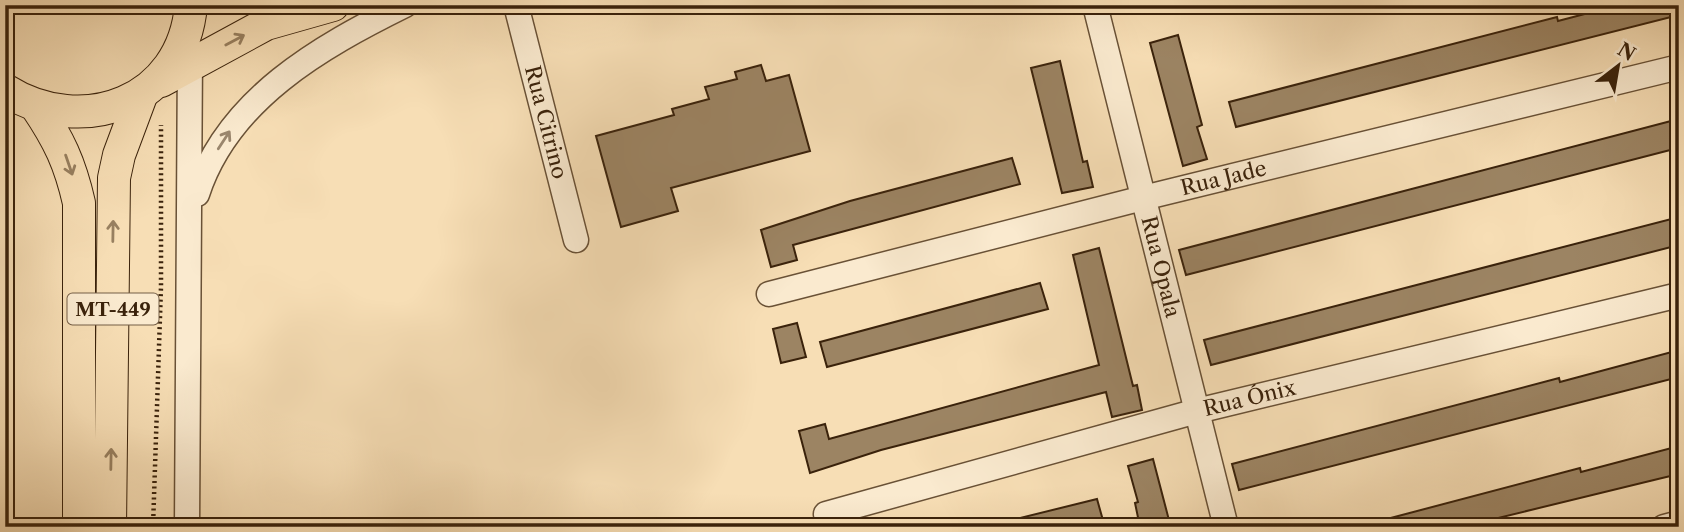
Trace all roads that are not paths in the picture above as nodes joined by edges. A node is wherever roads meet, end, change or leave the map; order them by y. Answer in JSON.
{"nodes":[{"id":1,"x":333,"y":5,"type":"edge"},
{"id":2,"x":405,"y":5,"type":"edge"},
{"id":3,"x":516,"y":5,"type":"edge"},
{"id":4,"x":1095,"y":5,"type":"edge"},
{"id":5,"x":190,"y":15,"type":"edge"},
{"id":6,"x":190,"y":65,"type":"junction"},
{"id":7,"x":1679,"y":67,"type":"edge"},
{"id":8,"x":147,"y":90,"type":"junction"},
{"id":9,"x":14,"y":97,"type":"edge"},
{"id":10,"x":1143,"y":198,"type":"junction"},
{"id":11,"x":190,"y":225,"type":"junction"},
{"id":12,"x":576,"y":240,"type":"dead end"},
{"id":13,"x":769,"y":294,"type":"dead end"},
{"id":14,"x":1679,"y":295,"type":"edge"},
{"id":15,"x":1197,"y":411,"type":"junction"},
{"id":16,"x":825,"y":514,"type":"dead end"},
{"id":17,"x":1679,"y":523,"type":"edge"},
{"id":18,"x":79,"y":527,"type":"edge"},
{"id":19,"x":110,"y":527,"type":"edge"},
{"id":20,"x":187,"y":527,"type":"edge"},
{"id":21,"x":1226,"y":527,"type":"edge"},
{"id":22,"x":1664,"y":527,"type":"edge"}],
"edges":[{"from":6,"to":1,"type":"main road","one_way":true},
{"from":11,"to":2,"type":"street","one_way":true},
{"from":3,"to":12,"type":"street","name":"Rua Citrino"},
{"from":4,"to":10,"type":"street","name":"Rua Opala"},
{"from":5,"to":6,"type":"street"},
{"from":5,"to":8,"type":"main road","number":"MT-449"},
{"from":6,"to":8,"type":"main road"},
{"from":6,"to":11,"type":"street"},
{"from":7,"to":10,"type":"street","name":"Rua Jade"},
{"from":8,"to":9,"type":"main road","number":"MT-449"},
{"from":19,"to":8,"type":"main road","number":"MT-449","one_way":true},
{"from":9,"to":18,"type":"main road","number":"MT-449","one_way":true},
{"from":10,"to":13,"type":"street","name":"Rua Jade"},
{"from":10,"to":15,"type":"street","name":"Rua Opala"},
{"from":11,"to":20,"type":"street"},
{"from":14,"to":15,"type":"street","name":"Rua Ónix"},
{"from":15,"to":16,"type":"street","name":"Rua Ónix"},
{"from":15,"to":21,"type":"street","name":"Rua Opala"},
{"from":17,"to":22,"type":"street"}]}
